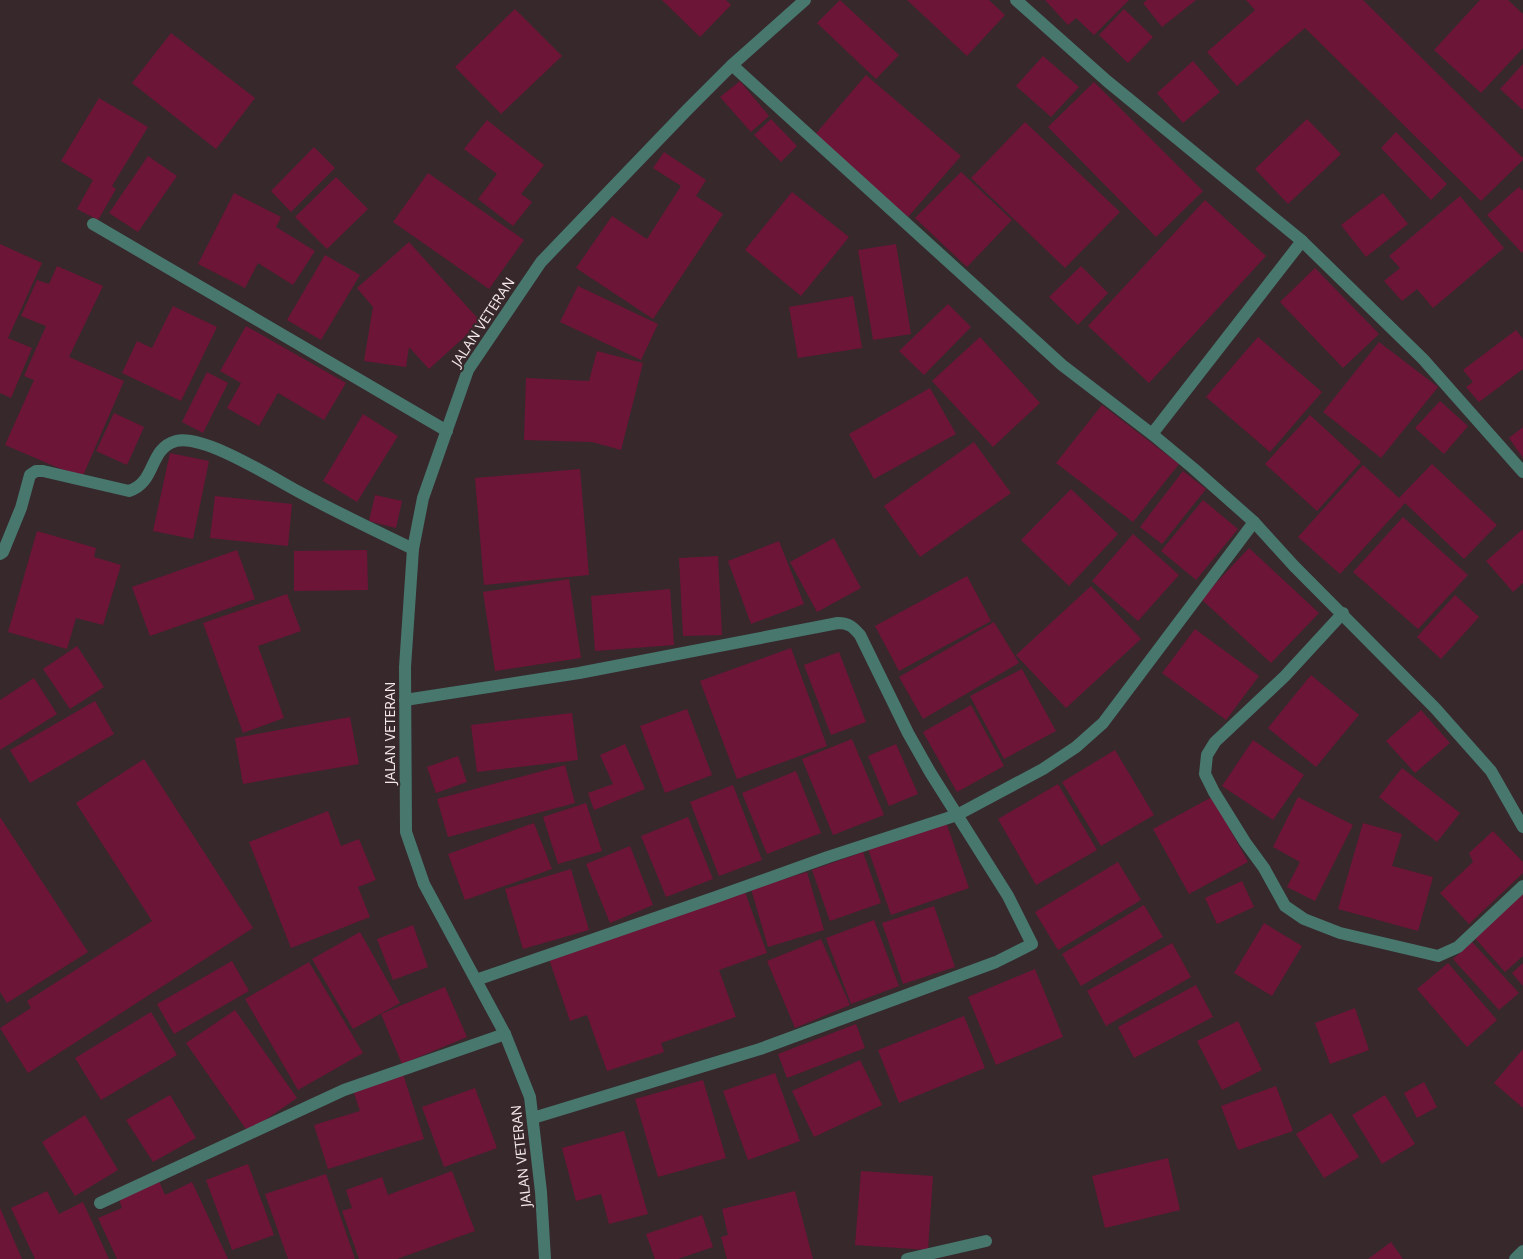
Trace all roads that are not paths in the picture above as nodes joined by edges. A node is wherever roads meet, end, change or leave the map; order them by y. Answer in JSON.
{"nodes":[{"id":1,"x":805,"y":0,"type":"edge"},
{"id":2,"x":1016,"y":0,"type":"edge"},
{"id":3,"x":732,"y":65,"type":"junction"},
{"id":4,"x":93,"y":224,"type":"dead end"},
{"id":5,"x":1302,"y":242,"type":"junction"},
{"id":6,"x":446,"y":431,"type":"junction"},
{"id":7,"x":1152,"y":434,"type":"junction"},
{"id":8,"x":1523,"y":472,"type":"edge"},
{"id":9,"x":1254,"y":522,"type":"junction"},
{"id":10,"x":413,"y":549,"type":"junction"},
{"id":11,"x":0,"y":554,"type":"edge"},
{"id":12,"x":1343,"y":614,"type":"junction"},
{"id":13,"x":405,"y":700,"type":"junction"},
{"id":14,"x":957,"y":814,"type":"junction"},
{"id":15,"x":1523,"y":827,"type":"edge"},
{"id":16,"x":1523,"y":886,"type":"edge"},
{"id":17,"x":476,"y":980,"type":"junction"},
{"id":18,"x":505,"y":1034,"type":"junction"},
{"id":19,"x":533,"y":1118,"type":"junction"},
{"id":20,"x":100,"y":1203,"type":"dead end"},
{"id":21,"x":986,"y":1241,"type":"dead end"},
{"id":22,"x":1523,"y":1251,"type":"edge"},
{"id":23,"x":545,"y":1259,"type":"edge"},
{"id":24,"x":907,"y":1259,"type":"edge"},
{"id":25,"x":1515,"y":1259,"type":"edge"}],
"edges":[{"from":1,"to":3,"type":"street","name":"JALAN VETERAN"},
{"from":2,"to":5,"type":"street"},
{"from":3,"to":6,"type":"street","name":"JALAN VETERAN"},
{"from":3,"to":7,"type":"street"},
{"from":4,"to":6,"type":"street"},
{"from":5,"to":7,"type":"street"},
{"from":5,"to":8,"type":"street"},
{"from":6,"to":10,"type":"street","name":"JALAN VETERAN"},
{"from":7,"to":9,"type":"street"},
{"from":9,"to":12,"type":"street"},
{"from":9,"to":14,"type":"street"},
{"from":10,"to":11,"type":"street"},
{"from":10,"to":13,"type":"street","name":"JALAN VETERAN"},
{"from":12,"to":15,"type":"street"},
{"from":12,"to":16,"type":"street"},
{"from":13,"to":14,"type":"street"},
{"from":13,"to":17,"type":"street","name":"JALAN VETERAN"},
{"from":14,"to":17,"type":"street"},
{"from":14,"to":19,"type":"street"},
{"from":17,"to":18,"type":"street","name":"JALAN VETERAN"},
{"from":18,"to":19,"type":"street","name":"JALAN VETERAN"},
{"from":18,"to":20,"type":"street"},
{"from":19,"to":23,"type":"street","name":"JALAN VETERAN"},
{"from":21,"to":24,"type":"street"},
{"from":22,"to":25,"type":"street"}]}
